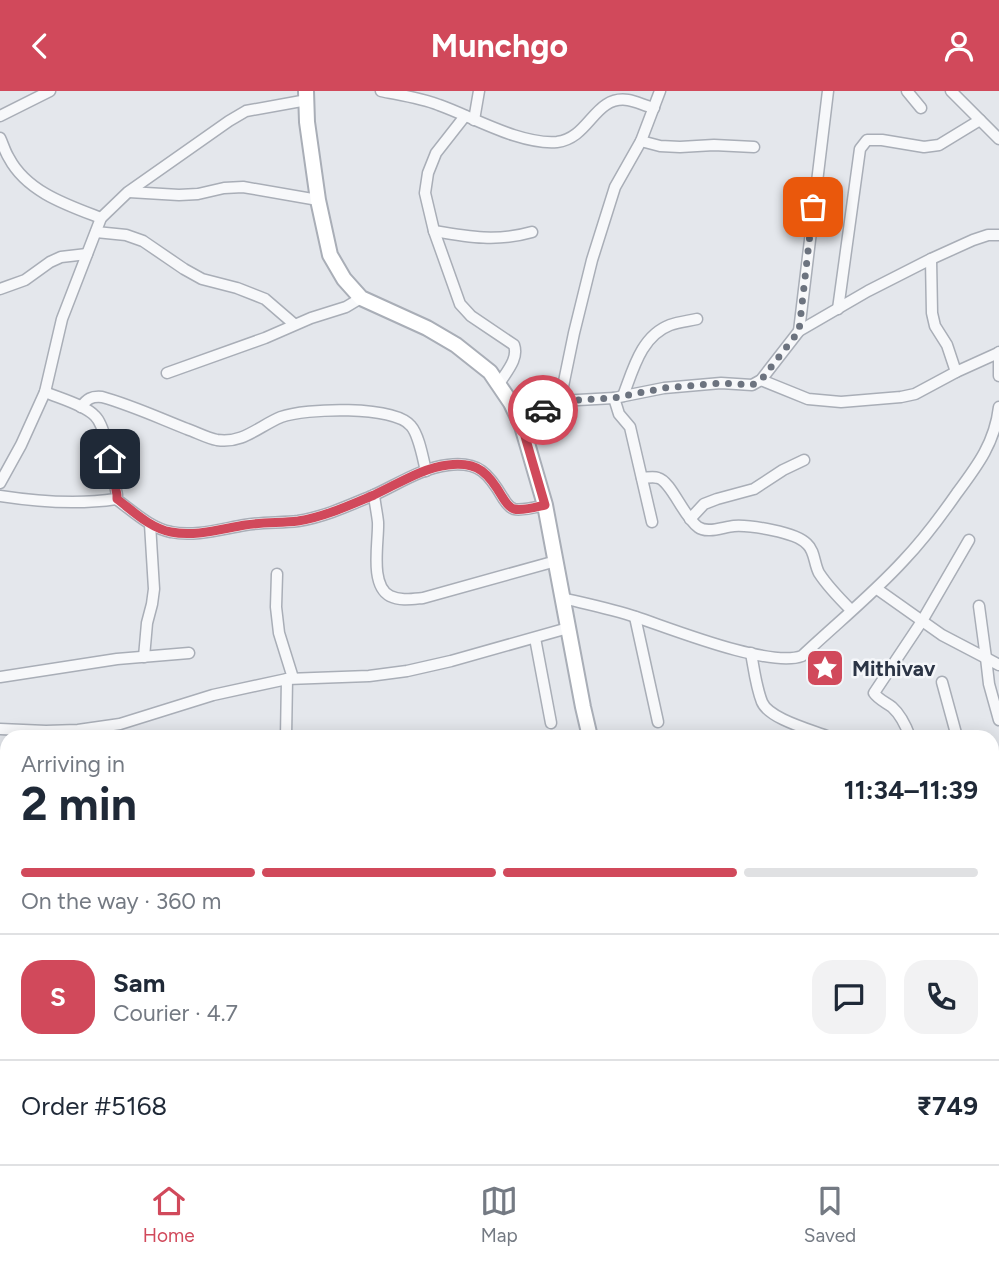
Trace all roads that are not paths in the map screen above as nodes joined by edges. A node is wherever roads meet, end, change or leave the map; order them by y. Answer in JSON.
{"nodes":[{"id":1,"x":50,"y":91,"type":"edge"},
{"id":2,"x":381,"y":91,"type":"edge"},
{"id":3,"x":479,"y":91,"type":"edge"},
{"id":4,"x":660,"y":91,"type":"edge"},
{"id":5,"x":828,"y":91,"type":"edge"},
{"id":6,"x":907,"y":91,"type":"edge"},
{"id":7,"x":951,"y":91,"type":"edge"},
{"id":8,"x":307,"y":96,"type":"edge"},
{"id":9,"x":654,"y":108,"type":"junction"},
{"id":10,"x":921,"y":108,"type":"dead end"},
{"id":11,"x":0,"y":117,"type":"edge"},
{"id":12,"x":470,"y":118,"type":"junction"},
{"id":13,"x":981,"y":120,"type":"junction"},
{"id":14,"x":0,"y":138,"type":"edge"},
{"id":15,"x":999,"y":139,"type":"edge"},
{"id":16,"x":641,"y":141,"type":"junction"},
{"id":17,"x":754,"y":147,"type":"dead end"},
{"id":18,"x":128,"y":192,"type":"junction"},
{"id":19,"x":318,"y":200,"type":"junction"},
{"id":20,"x":101,"y":218,"type":"junction"},
{"id":21,"x":434,"y":231,"type":"junction"},
{"id":22,"x":96,"y":232,"type":"junction"},
{"id":23,"x":532,"y":232,"type":"dead end"},
{"id":24,"x":999,"y":235,"type":"edge"},
{"id":25,"x":87,"y":254,"type":"junction"},
{"id":26,"x":931,"y":259,"type":"junction"},
{"id":27,"x":0,"y":289,"type":"edge"},
{"id":28,"x":361,"y":298,"type":"junction"},
{"id":29,"x":838,"y":309,"type":"junction"},
{"id":30,"x":697,"y":319,"type":"dead end"},
{"id":31,"x":294,"y":324,"type":"junction"},
{"id":32,"x":799,"y":331,"type":"junction"},
{"id":33,"x":998,"y":352,"type":"edge"},
{"id":34,"x":956,"y":372,"type":"junction"},
{"id":35,"x":167,"y":373,"type":"dead end"},
{"id":36,"x":999,"y":376,"type":"edge"},
{"id":37,"x":761,"y":380,"type":"junction"},
{"id":38,"x":499,"y":384,"type":"junction"},
{"id":39,"x":45,"y":392,"type":"junction"},
{"id":40,"x":618,"y":397,"type":"junction"},
{"id":41,"x":560,"y":401,"type":"junction"},
{"id":42,"x":81,"y":407,"type":"junction"},
{"id":43,"x":999,"y":407,"type":"edge"},
{"id":44,"x":522,"y":426,"type":"junction"},
{"id":45,"x":804,"y":460,"type":"dead end"},
{"id":46,"x":426,"y":471,"type":"junction"},
{"id":47,"x":642,"y":478,"type":"junction"},
{"id":48,"x":0,"y":482,"type":"edge"},
{"id":49,"x":374,"y":495,"type":"junction"},
{"id":50,"x":0,"y":496,"type":"edge"},
{"id":51,"x":117,"y":499,"type":"junction"},
{"id":52,"x":545,"y":505,"type":"junction"},
{"id":53,"x":690,"y":519,"type":"junction"},
{"id":54,"x":652,"y":522,"type":"dead end"},
{"id":55,"x":150,"y":524,"type":"junction"},
{"id":56,"x":969,"y":540,"type":"dead end"},
{"id":57,"x":556,"y":561,"type":"junction"},
{"id":58,"x":277,"y":574,"type":"dead end"},
{"id":59,"x":877,"y":589,"type":"junction"},
{"id":60,"x":562,"y":598,"type":"junction"},
{"id":61,"x":979,"y":606,"type":"dead end"},
{"id":62,"x":851,"y":610,"type":"junction"},
{"id":63,"x":635,"y":617,"type":"junction"},
{"id":64,"x":922,"y":621,"type":"junction"},
{"id":65,"x":568,"y":628,"type":"junction"},
{"id":66,"x":535,"y":638,"type":"junction"},
{"id":67,"x":189,"y":653,"type":"dead end"},
{"id":68,"x":751,"y":653,"type":"junction"},
{"id":69,"x":144,"y":657,"type":"junction"},
{"id":70,"x":986,"y":658,"type":"junction"},
{"id":71,"x":999,"y":665,"type":"edge"},
{"id":72,"x":0,"y":677,"type":"edge"},
{"id":73,"x":290,"y":678,"type":"junction"},
{"id":74,"x":942,"y":681,"type":"dead end"},
{"id":75,"x":999,"y":720,"type":"edge"},
{"id":76,"x":658,"y":722,"type":"dead end"},
{"id":77,"x":551,"y":723,"type":"dead end"},
{"id":78,"x":0,"y":729,"type":"edge"},
{"id":79,"x":23,"y":730,"type":"edge"},
{"id":80,"x":92,"y":730,"type":"edge"},
{"id":81,"x":286,"y":730,"type":"edge"},
{"id":82,"x":588,"y":730,"type":"edge"},
{"id":83,"x":811,"y":730,"type":"edge"},
{"id":84,"x":907,"y":730,"type":"edge"},
{"id":85,"x":955,"y":730,"type":"edge"}],
"edges":[{"from":1,"to":11,"type":"street"},
{"from":2,"to":12,"type":"street"},
{"from":3,"to":12,"type":"street"},
{"from":4,"to":9,"type":"street"},
{"from":5,"to":32,"type":"street"},
{"from":6,"to":10,"type":"street"},
{"from":7,"to":13,"type":"street"},
{"from":8,"to":18,"type":"street"},
{"from":8,"to":19,"type":"street"},
{"from":9,"to":12,"type":"street"},
{"from":9,"to":16,"type":"street"},
{"from":12,"to":21,"type":"street"},
{"from":13,"to":15,"type":"street"},
{"from":13,"to":29,"type":"street"},
{"from":14,"to":20,"type":"street"},
{"from":16,"to":17,"type":"street"},
{"from":16,"to":41,"type":"street"},
{"from":18,"to":19,"type":"street"},
{"from":18,"to":20,"type":"street"},
{"from":19,"to":28,"type":"street"},
{"from":20,"to":22,"type":"street"},
{"from":21,"to":23,"type":"street"},
{"from":21,"to":38,"type":"street"},
{"from":22,"to":25,"type":"street"},
{"from":22,"to":31,"type":"street"},
{"from":24,"to":26,"type":"street"},
{"from":25,"to":27,"type":"street"},
{"from":25,"to":39,"type":"street"},
{"from":26,"to":29,"type":"street"},
{"from":26,"to":34,"type":"street"},
{"from":28,"to":31,"type":"street"},
{"from":28,"to":38,"type":"street"},
{"from":29,"to":32,"type":"street"},
{"from":30,"to":40,"type":"street"},
{"from":31,"to":35,"type":"street"},
{"from":32,"to":37,"type":"street"},
{"from":33,"to":34,"type":"street"},
{"from":33,"to":36,"type":"street"},
{"from":34,"to":37,"type":"street"},
{"from":37,"to":40,"type":"street"},
{"from":38,"to":44,"type":"street"},
{"from":39,"to":42,"type":"street"},
{"from":39,"to":48,"type":"street"},
{"from":40,"to":41,"type":"street"},
{"from":40,"to":47,"type":"street"},
{"from":41,"to":44,"type":"street"},
{"from":42,"to":46,"type":"street"},
{"from":42,"to":51,"type":"street"},
{"from":43,"to":59,"type":"street"},
{"from":44,"to":52,"type":"street"},
{"from":45,"to":53,"type":"street"},
{"from":46,"to":49,"type":"street"},
{"from":46,"to":52,"type":"street"},
{"from":47,"to":53,"type":"street"},
{"from":47,"to":54,"type":"street"},
{"from":49,"to":55,"type":"street"},
{"from":49,"to":57,"type":"street"},
{"from":50,"to":51,"type":"street"},
{"from":51,"to":55,"type":"street"},
{"from":52,"to":57,"type":"street"},
{"from":53,"to":62,"type":"street"},
{"from":55,"to":69,"type":"street"},
{"from":56,"to":64,"type":"street"},
{"from":57,"to":60,"type":"street"},
{"from":58,"to":73,"type":"street"},
{"from":59,"to":62,"type":"street"},
{"from":59,"to":64,"type":"street"},
{"from":60,"to":63,"type":"street"},
{"from":60,"to":65,"type":"street"},
{"from":61,"to":70,"type":"street"},
{"from":62,"to":68,"type":"street"},
{"from":63,"to":68,"type":"street"},
{"from":63,"to":76,"type":"street"},
{"from":64,"to":70,"type":"street"},
{"from":64,"to":84,"type":"street"},
{"from":65,"to":66,"type":"street"},
{"from":65,"to":82,"type":"street"},
{"from":66,"to":73,"type":"street"},
{"from":66,"to":77,"type":"street"},
{"from":67,"to":69,"type":"street"},
{"from":68,"to":83,"type":"street"},
{"from":69,"to":72,"type":"street"},
{"from":70,"to":71,"type":"street"},
{"from":70,"to":75,"type":"street"},
{"from":73,"to":80,"type":"street"},
{"from":73,"to":81,"type":"street"},
{"from":74,"to":85,"type":"street"},
{"from":78,"to":79,"type":"street"}]}
